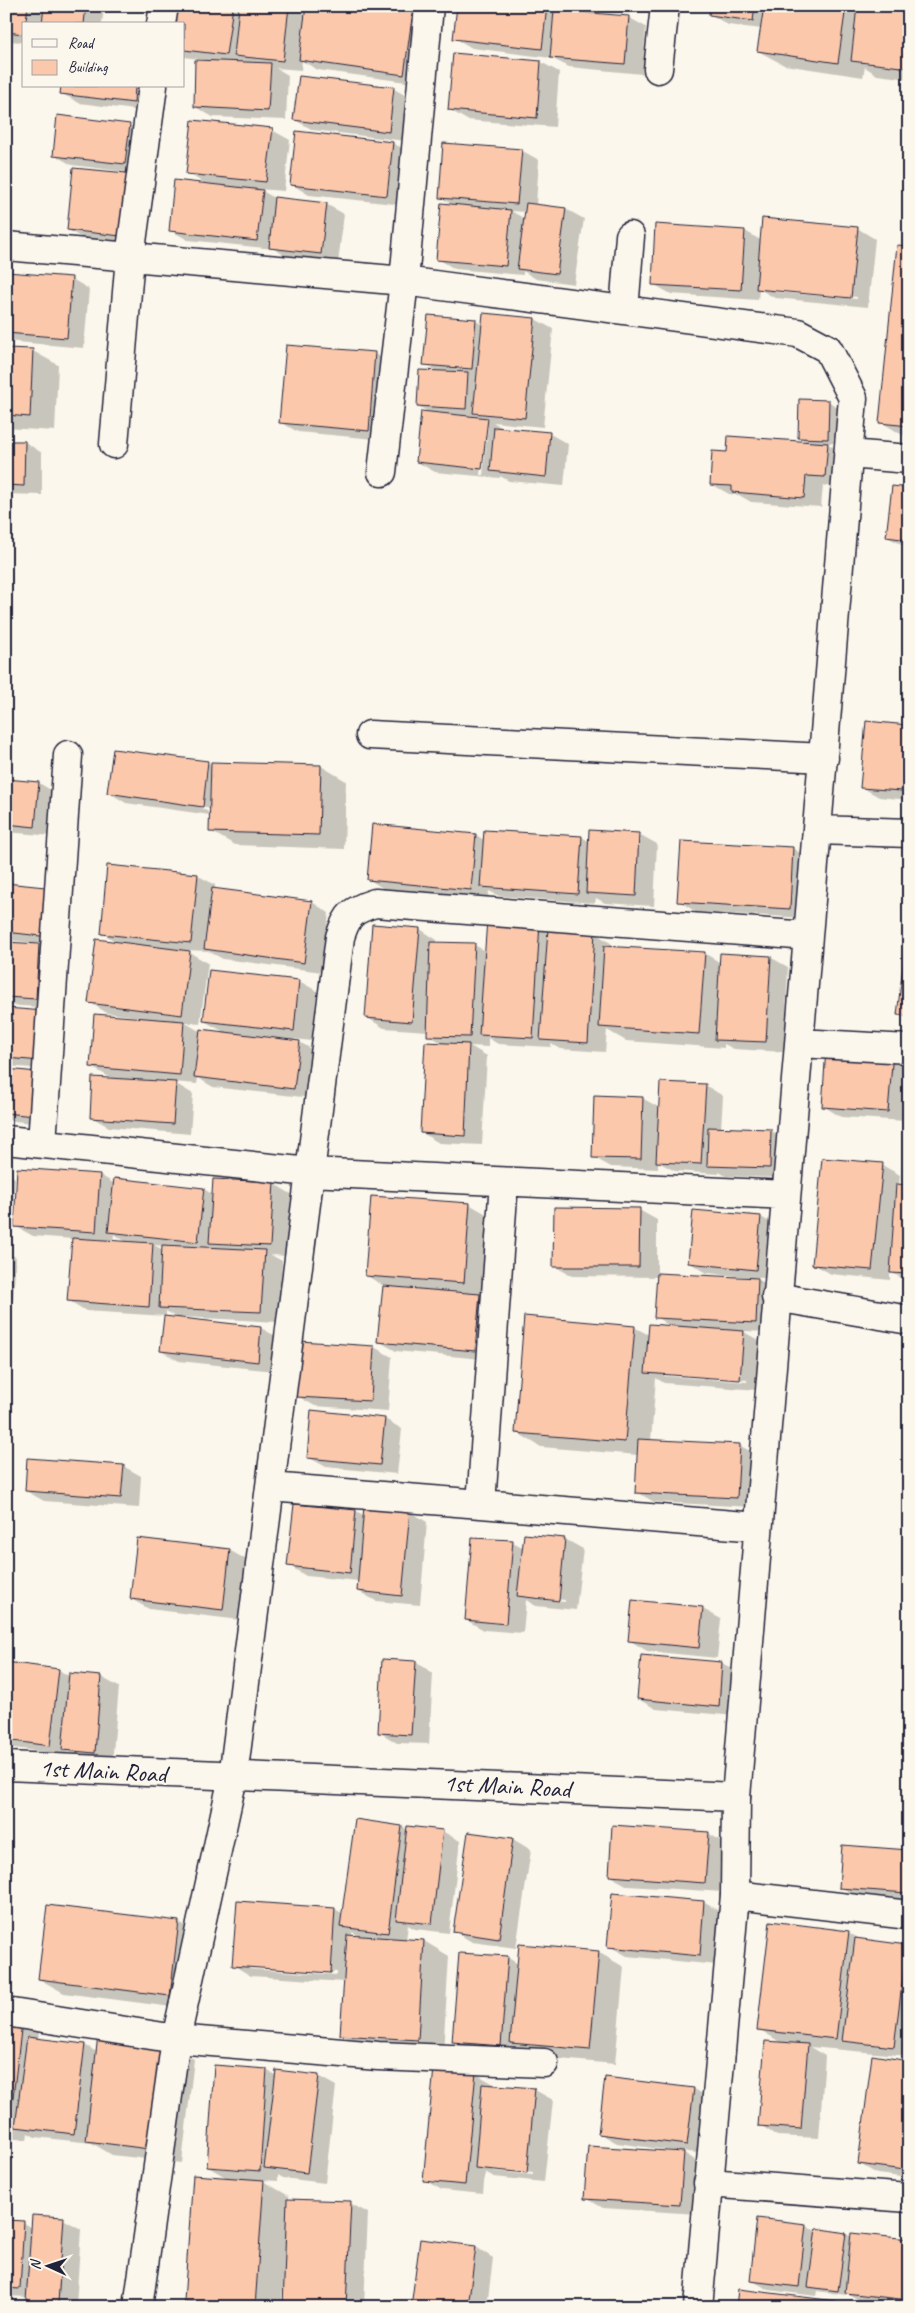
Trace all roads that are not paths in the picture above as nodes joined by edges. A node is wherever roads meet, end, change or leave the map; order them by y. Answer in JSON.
{"nodes":[{"id":1,"x":164,"y":6,"type":"edge"},
{"id":2,"x":429,"y":6,"type":"edge"},
{"id":3,"x":666,"y":6,"type":"edge"},
{"id":4,"x":161,"y":22,"type":"edge"},
{"id":5,"x":658,"y":69,"type":"dead end"},
{"id":6,"x":153,"y":88,"type":"edge"},
{"id":7,"x":630,"y":236,"type":"dead end"},
{"id":8,"x":6,"y":246,"type":"edge"},
{"id":9,"x":130,"y":256,"type":"junction"},
{"id":10,"x":404,"y":281,"type":"junction"},
{"id":11,"x":624,"y":310,"type":"junction"},
{"id":12,"x":114,"y":444,"type":"dead end"},
{"id":13,"x":848,"y":454,"type":"junction"},
{"id":14,"x":909,"y":459,"type":"edge"},
{"id":15,"x":382,"y":472,"type":"dead end"},
{"id":16,"x":370,"y":735,"type":"dead end"},
{"id":17,"x":68,"y":755,"type":"dead end"},
{"id":18,"x":824,"y":758,"type":"junction"},
{"id":19,"x":817,"y":830,"type":"junction"},
{"id":20,"x":909,"y":833,"type":"edge"},
{"id":21,"x":808,"y":936,"type":"junction"},
{"id":22,"x":799,"y":1043,"type":"junction"},
{"id":23,"x":909,"y":1049,"type":"edge"},
{"id":24,"x":6,"y":1140,"type":"edge"},
{"id":25,"x":42,"y":1143,"type":"junction"},
{"id":26,"x":310,"y":1172,"type":"junction"},
{"id":27,"x":504,"y":1182,"type":"junction"},
{"id":28,"x":786,"y":1195,"type":"junction"},
{"id":29,"x":776,"y":1297,"type":"junction"},
{"id":30,"x":909,"y":1320,"type":"edge"},
{"id":31,"x":270,"y":1487,"type":"junction"},
{"id":32,"x":481,"y":1504,"type":"junction"},
{"id":33,"x":758,"y":1527,"type":"junction"},
{"id":34,"x":6,"y":1766,"type":"edge"},
{"id":35,"x":233,"y":1777,"type":"junction"},
{"id":36,"x":736,"y":1797,"type":"junction"},
{"id":37,"x":735,"y":1895,"type":"junction"},
{"id":38,"x":909,"y":1915,"type":"edge"},
{"id":39,"x":6,"y":2012,"type":"edge"},
{"id":40,"x":176,"y":2038,"type":"junction"},
{"id":41,"x":544,"y":2063,"type":"dead end"},
{"id":42,"x":708,"y":2183,"type":"junction"},
{"id":43,"x":909,"y":2198,"type":"edge"},
{"id":44,"x":138,"y":2307,"type":"edge"},
{"id":45,"x":698,"y":2307,"type":"edge"}],
"edges":[{"from":1,"to":4,"type":"street"},
{"from":2,"to":10,"type":"street"},
{"from":3,"to":5,"type":"street"},
{"from":6,"to":9,"type":"street"},
{"from":7,"to":11,"type":"street"},
{"from":8,"to":9,"type":"street"},
{"from":9,"to":10,"type":"street"},
{"from":9,"to":12,"type":"street"},
{"from":10,"to":11,"type":"street"},
{"from":10,"to":15,"type":"street"},
{"from":11,"to":13,"type":"street"},
{"from":13,"to":14,"type":"street"},
{"from":13,"to":18,"type":"street"},
{"from":16,"to":18,"type":"street"},
{"from":17,"to":25,"type":"street"},
{"from":18,"to":19,"type":"street"},
{"from":19,"to":20,"type":"street"},
{"from":19,"to":21,"type":"street"},
{"from":21,"to":22,"type":"street"},
{"from":21,"to":26,"type":"street"},
{"from":22,"to":23,"type":"street"},
{"from":22,"to":28,"type":"street"},
{"from":24,"to":25,"type":"street"},
{"from":25,"to":26,"type":"street"},
{"from":26,"to":27,"type":"street"},
{"from":26,"to":31,"type":"street"},
{"from":27,"to":28,"type":"street"},
{"from":27,"to":32,"type":"street"},
{"from":28,"to":29,"type":"street"},
{"from":29,"to":30,"type":"street"},
{"from":29,"to":33,"type":"street"},
{"from":31,"to":32,"type":"street"},
{"from":31,"to":35,"type":"street"},
{"from":32,"to":33,"type":"street"},
{"from":33,"to":36,"type":"street"},
{"from":34,"to":35,"type":"street","name":"1st Main Road"},
{"from":35,"to":36,"type":"street","name":"1st Main Road"},
{"from":35,"to":40,"type":"street"},
{"from":36,"to":37,"type":"street"},
{"from":37,"to":38,"type":"street"},
{"from":37,"to":42,"type":"street"},
{"from":39,"to":40,"type":"street"},
{"from":40,"to":41,"type":"street"},
{"from":40,"to":44,"type":"street"},
{"from":42,"to":43,"type":"street"},
{"from":42,"to":45,"type":"street"}]}
